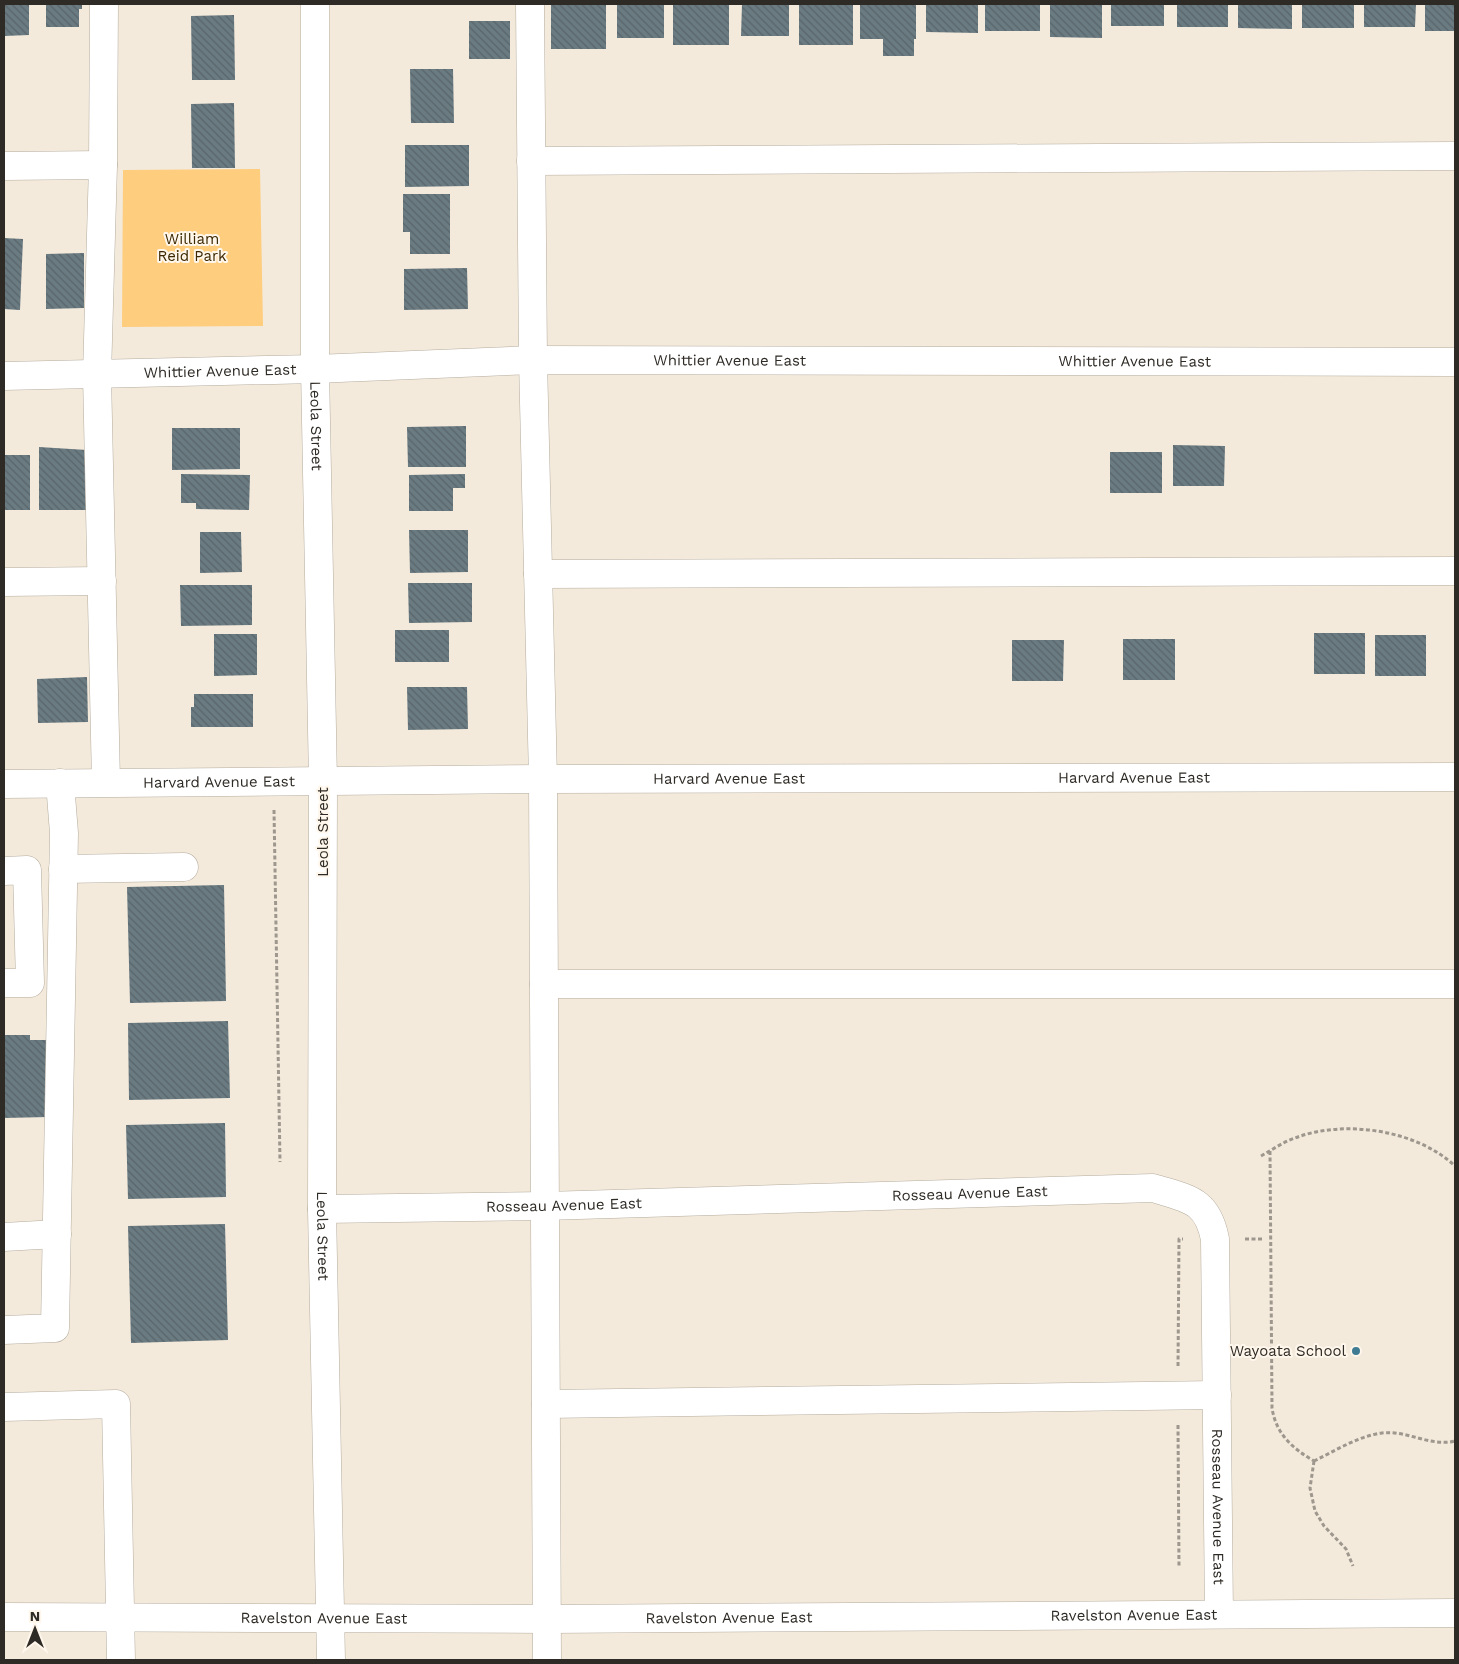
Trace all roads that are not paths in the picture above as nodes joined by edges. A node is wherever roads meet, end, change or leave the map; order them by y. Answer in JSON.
{"nodes":[{"id":1,"x":104,"y":4,"type":"edge"},
{"id":2,"x":315,"y":4,"type":"edge"},
{"id":3,"x":530,"y":4,"type":"edge"},
{"id":4,"x":1455,"y":156,"type":"edge"},
{"id":5,"x":531,"y":161,"type":"junction"},
{"id":6,"x":4,"y":166,"type":"edge"},
{"id":7,"x":103,"y":166,"type":"junction"},
{"id":8,"x":533,"y":360,"type":"junction"},
{"id":9,"x":1455,"y":362,"type":"edge"},
{"id":10,"x":315,"y":369,"type":"junction"},
{"id":11,"x":97,"y":375,"type":"junction"},
{"id":12,"x":4,"y":376,"type":"edge"},
{"id":13,"x":1455,"y":571,"type":"edge"},
{"id":14,"x":538,"y":574,"type":"junction"},
{"id":15,"x":4,"y":582,"type":"edge"},
{"id":16,"x":102,"y":582,"type":"junction"},
{"id":17,"x":1455,"y":777,"type":"edge"},
{"id":18,"x":543,"y":779,"type":"junction"},
{"id":19,"x":323,"y":781,"type":"junction"},
{"id":20,"x":106,"y":782,"type":"junction"},
{"id":21,"x":4,"y":784,"type":"edge"},
{"id":22,"x":60,"y":784,"type":"junction"},
{"id":23,"x":184,"y":867,"type":"dead end"},
{"id":24,"x":63,"y":869,"type":"junction"},
{"id":25,"x":4,"y":871,"type":"edge"},
{"id":26,"x":4,"y":983,"type":"edge"},
{"id":27,"x":544,"y":984,"type":"junction"},
{"id":28,"x":1455,"y":984,"type":"edge"},
{"id":29,"x":545,"y":1206,"type":"junction"},
{"id":30,"x":322,"y":1209,"type":"junction"},
{"id":31,"x":57,"y":1234,"type":"junction"},
{"id":32,"x":4,"y":1237,"type":"edge"},
{"id":33,"x":4,"y":1330,"type":"edge"},
{"id":34,"x":1217,"y":1395,"type":"junction"},
{"id":35,"x":546,"y":1404,"type":"junction"},
{"id":36,"x":4,"y":1407,"type":"edge"},
{"id":37,"x":1455,"y":1613,"type":"edge"},
{"id":38,"x":1219,"y":1614,"type":"junction"},
{"id":39,"x":4,"y":1617,"type":"edge"},
{"id":40,"x":120,"y":1618,"type":"junction"},
{"id":41,"x":330,"y":1619,"type":"junction"},
{"id":42,"x":548,"y":1619,"type":"junction"},
{"id":43,"x":122,"y":1660,"type":"edge"},
{"id":44,"x":331,"y":1660,"type":"edge"},
{"id":45,"x":548,"y":1660,"type":"edge"}],
"edges":[{"from":1,"to":7,"type":"street"},
{"from":2,"to":10,"type":"street","name":"Leola Street"},
{"from":3,"to":5,"type":"street"},
{"from":4,"to":5,"type":"street"},
{"from":5,"to":8,"type":"street"},
{"from":6,"to":7,"type":"street"},
{"from":7,"to":11,"type":"street"},
{"from":8,"to":9,"type":"street","name":"Whittier Avenue East"},
{"from":8,"to":10,"type":"street","name":"Whittier Avenue East"},
{"from":8,"to":14,"type":"street"},
{"from":10,"to":11,"type":"street","name":"Whittier Avenue East"},
{"from":10,"to":19,"type":"street","name":"Leola Street"},
{"from":11,"to":12,"type":"street","name":"Whittier Avenue East"},
{"from":11,"to":16,"type":"street"},
{"from":13,"to":14,"type":"street"},
{"from":14,"to":18,"type":"street"},
{"from":15,"to":16,"type":"street"},
{"from":16,"to":20,"type":"street"},
{"from":17,"to":18,"type":"street","name":"Harvard Avenue East"},
{"from":18,"to":19,"type":"street","name":"Harvard Avenue East"},
{"from":18,"to":27,"type":"street"},
{"from":19,"to":20,"type":"street","name":"Harvard Avenue East"},
{"from":19,"to":30,"type":"street","name":"Leola Street"},
{"from":20,"to":22,"type":"street","name":"Harvard Avenue East"},
{"from":21,"to":22,"type":"street","name":"Harvard Avenue East"},
{"from":22,"to":24,"type":"street"},
{"from":23,"to":24,"type":"street"},
{"from":24,"to":31,"type":"street"},
{"from":25,"to":26,"type":"street"},
{"from":27,"to":28,"type":"street"},
{"from":27,"to":29,"type":"street"},
{"from":29,"to":30,"type":"street","name":"Rosseau Avenue East"},
{"from":29,"to":34,"type":"street","name":"Rosseau Avenue East"},
{"from":29,"to":35,"type":"street"},
{"from":30,"to":41,"type":"street","name":"Leola Street"},
{"from":31,"to":32,"type":"street"},
{"from":31,"to":33,"type":"street"},
{"from":34,"to":35,"type":"street"},
{"from":34,"to":38,"type":"street","name":"Rosseau Avenue East"},
{"from":35,"to":42,"type":"street"},
{"from":36,"to":40,"type":"street"},
{"from":37,"to":38,"type":"street","name":"Ravelston Avenue East"},
{"from":38,"to":42,"type":"street","name":"Ravelston Avenue East"},
{"from":39,"to":40,"type":"street","name":"Ravelston Avenue East"},
{"from":40,"to":41,"type":"street","name":"Ravelston Avenue East"},
{"from":40,"to":43,"type":"street"},
{"from":41,"to":42,"type":"street","name":"Ravelston Avenue East"},
{"from":41,"to":44,"type":"street","name":"Leola Street"},
{"from":42,"to":45,"type":"street"}]}
